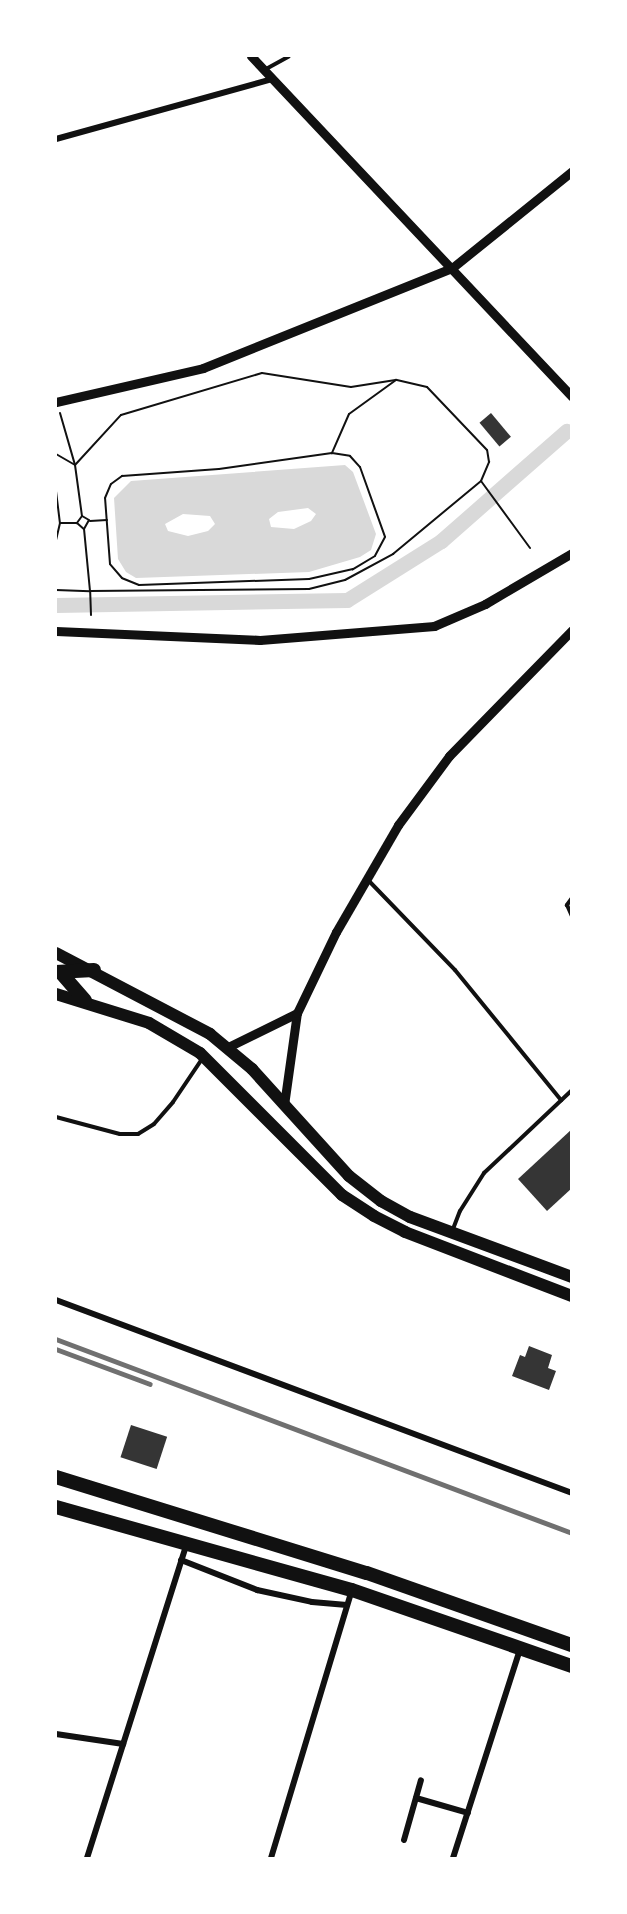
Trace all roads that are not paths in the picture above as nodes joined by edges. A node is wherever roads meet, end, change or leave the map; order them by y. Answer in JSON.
{"nodes":[{"id":1,"x":251,"y":56,"type":"edge"},
{"id":2,"x":289,"y":56,"type":"edge"},
{"id":3,"x":264,"y":70,"type":"junction"},
{"id":4,"x":272,"y":79,"type":"junction"},
{"id":5,"x":56,"y":139,"type":"edge"},
{"id":6,"x":572,"y":171,"type":"edge"},
{"id":7,"x":452,"y":268,"type":"junction"},
{"id":8,"x":572,"y":397,"type":"edge"},
{"id":9,"x":56,"y":402,"type":"edge"},
{"id":10,"x":572,"y":553,"type":"edge"},
{"id":11,"x":572,"y":630,"type":"edge"},
{"id":12,"x":56,"y":631,"type":"edge"},
{"id":13,"x":369,"y":881,"type":"junction"},
{"id":14,"x":572,"y":898,"type":"edge"},
{"id":15,"x":572,"y":916,"type":"edge"},
{"id":16,"x":56,"y":953,"type":"edge"},
{"id":17,"x":94,"y":970,"type":"junction"},
{"id":18,"x":59,"y":973,"type":"edge"},
{"id":19,"x":56,"y":994,"type":"edge"},
{"id":20,"x":85,"y":1000,"type":"junction"},
{"id":21,"x":297,"y":1013,"type":"junction"},
{"id":22,"x":226,"y":1048,"type":"junction"},
{"id":23,"x":204,"y":1056,"type":"junction"},
{"id":24,"x":572,"y":1090,"type":"edge"},
{"id":25,"x":561,"y":1100,"type":"junction"},
{"id":26,"x":284,"y":1105,"type":"junction"},
{"id":27,"x":56,"y":1117,"type":"edge"},
{"id":28,"x":452,"y":1233,"type":"junction"},
{"id":29,"x":572,"y":1277,"type":"edge"},
{"id":30,"x":572,"y":1296,"type":"edge"},
{"id":31,"x":56,"y":1300,"type":"edge"},
{"id":32,"x":56,"y":1477,"type":"edge"},
{"id":33,"x":572,"y":1493,"type":"edge"},
{"id":34,"x":56,"y":1507,"type":"edge"},
{"id":35,"x":187,"y":1541,"type":"junction"},
{"id":36,"x":181,"y":1560,"type":"junction"},
{"id":37,"x":352,"y":1590,"type":"junction"},
{"id":38,"x":347,"y":1605,"type":"junction"},
{"id":39,"x":572,"y":1645,"type":"edge"},
{"id":40,"x":521,"y":1646,"type":"junction"},
{"id":41,"x":572,"y":1666,"type":"edge"},
{"id":42,"x":56,"y":1734,"type":"edge"},
{"id":43,"x":123,"y":1744,"type":"junction"},
{"id":44,"x":421,"y":1780,"type":"dead end"},
{"id":45,"x":416,"y":1798,"type":"junction"},
{"id":46,"x":468,"y":1813,"type":"junction"},
{"id":47,"x":404,"y":1840,"type":"dead end"},
{"id":48,"x":87,"y":1858,"type":"edge"},
{"id":49,"x":271,"y":1858,"type":"edge"},
{"id":50,"x":453,"y":1858,"type":"edge"}],
"edges":[{"from":1,"to":3,"type":"street"},
{"from":2,"to":3,"type":"lane"},
{"from":3,"to":4,"type":"street"},
{"from":4,"to":5,"type":"street"},
{"from":4,"to":7,"type":"street"},
{"from":6,"to":7,"type":"street"},
{"from":7,"to":8,"type":"street"},
{"from":7,"to":9,"type":"street"},
{"from":10,"to":12,"type":"street"},
{"from":11,"to":13,"type":"street"},
{"from":13,"to":21,"type":"street"},
{"from":13,"to":25,"type":"lane"},
{"from":14,"to":15,"type":"lane"},
{"from":16,"to":17,"type":"main road"},
{"from":17,"to":18,"type":"highway"},
{"from":17,"to":22,"type":"main road"},
{"from":18,"to":20,"type":"highway"},
{"from":19,"to":20,"type":"main road"},
{"from":20,"to":23,"type":"main road"},
{"from":21,"to":22,"type":"street"},
{"from":21,"to":26,"type":"street"},
{"from":22,"to":26,"type":"main road"},
{"from":23,"to":27,"type":"lane"},
{"from":23,"to":30,"type":"main road"},
{"from":24,"to":25,"type":"lane"},
{"from":25,"to":28,"type":"lane"},
{"from":26,"to":28,"type":"main road"},
{"from":28,"to":29,"type":"main road"},
{"from":31,"to":33,"type":"street"},
{"from":32,"to":39,"type":"highway"},
{"from":34,"to":35,"type":"highway"},
{"from":35,"to":36,"type":"street"},
{"from":35,"to":37,"type":"highway"},
{"from":36,"to":38,"type":"street"},
{"from":36,"to":43,"type":"street"},
{"from":37,"to":38,"type":"street"},
{"from":37,"to":40,"type":"highway"},
{"from":38,"to":49,"type":"street"},
{"from":40,"to":41,"type":"highway"},
{"from":40,"to":46,"type":"street"},
{"from":42,"to":43,"type":"street"},
{"from":43,"to":48,"type":"street"},
{"from":44,"to":45,"type":"street"},
{"from":45,"to":46,"type":"street"},
{"from":45,"to":47,"type":"street"},
{"from":46,"to":50,"type":"street"}]}
